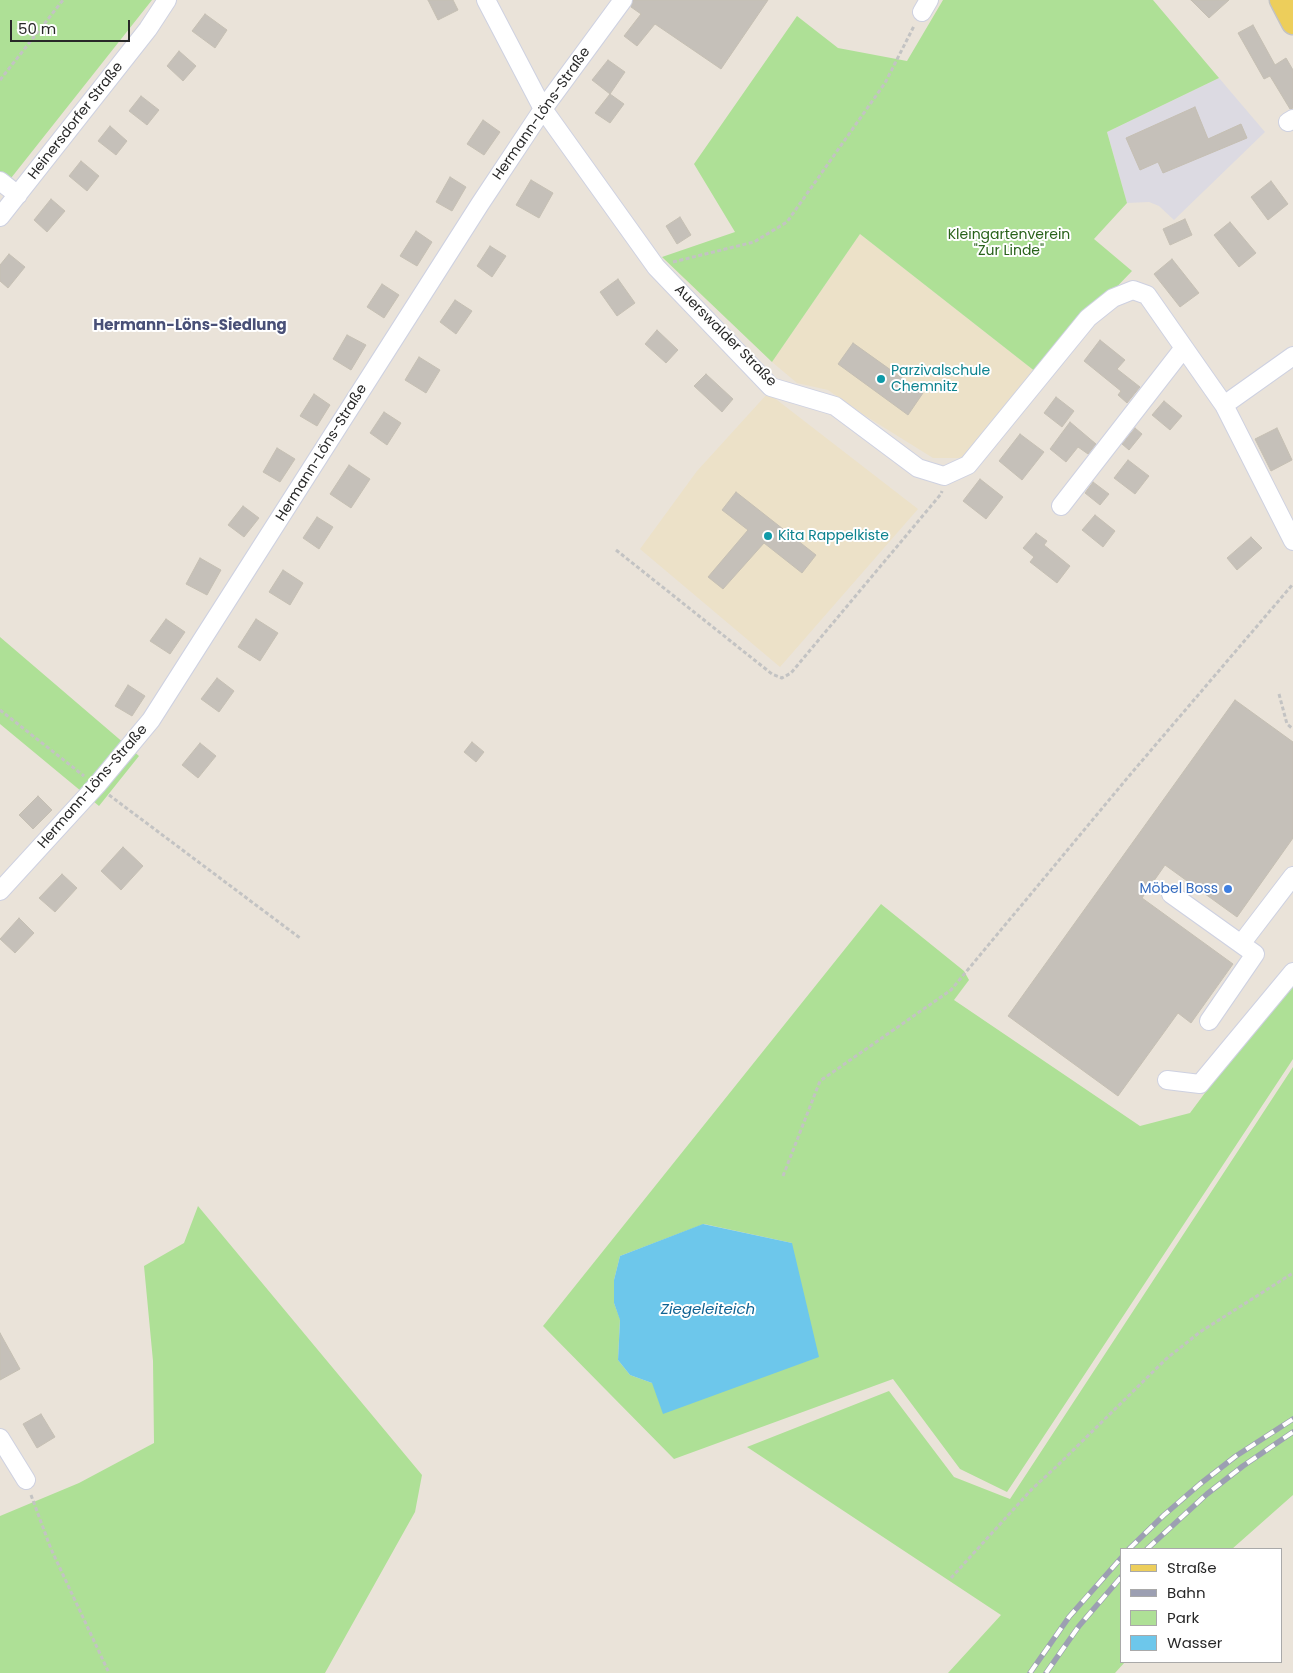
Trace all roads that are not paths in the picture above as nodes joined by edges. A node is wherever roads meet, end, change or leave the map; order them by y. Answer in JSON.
{"nodes":[{"id":1,"x":167,"y":0,"type":"edge"},
{"id":2,"x":486,"y":0,"type":"edge"},
{"id":3,"x":623,"y":0,"type":"edge"},
{"id":4,"x":1281,"y":0,"type":"edge"},
{"id":5,"x":1293,"y":23,"type":"edge"},
{"id":6,"x":543,"y":109,"type":"junction"},
{"id":7,"x":0,"y":181,"type":"edge"},
{"id":8,"x":18,"y":195,"type":"junction"},
{"id":9,"x":0,"y":217,"type":"edge"},
{"id":10,"x":1184,"y":349,"type":"junction"},
{"id":11,"x":1293,"y":356,"type":"edge"},
{"id":12,"x":1224,"y":405,"type":"junction"},
{"id":13,"x":1061,"y":506,"type":"dead end"},
{"id":14,"x":1293,"y":541,"type":"edge"},
{"id":15,"x":1293,"y":876,"type":"edge"},
{"id":16,"x":0,"y":891,"type":"edge"},
{"id":17,"x":1171,"y":894,"type":"dead end"},
{"id":18,"x":1241,"y":944,"type":"junction"},
{"id":19,"x":1293,"y":972,"type":"edge"},
{"id":20,"x":1209,"y":1021,"type":"dead end"},
{"id":21,"x":1167,"y":1080,"type":"dead end"},
{"id":22,"x":0,"y":1438,"type":"edge"},
{"id":23,"x":26,"y":1480,"type":"road end"}],
"edges":[{"from":1,"to":8,"type":"street","name":"Heinersdorfer Straße"},
{"from":2,"to":6,"type":"street","name":"Auerswalder Straße"},
{"from":3,"to":6,"type":"street","name":"Hermann-Löns-Straße"},
{"from":4,"to":5,"type":"main road"},
{"from":6,"to":10,"type":"street","name":"Auerswalder Straße"},
{"from":6,"to":16,"type":"street","name":"Hermann-Löns-Straße"},
{"from":7,"to":8,"type":"street"},
{"from":8,"to":9,"type":"street","name":"Heinersdorfer Straße"},
{"from":10,"to":12,"type":"street"},
{"from":10,"to":13,"type":"street"},
{"from":11,"to":12,"type":"street"},
{"from":12,"to":14,"type":"street"},
{"from":15,"to":18,"type":"street"},
{"from":17,"to":18,"type":"street"},
{"from":18,"to":20,"type":"street"},
{"from":19,"to":21,"type":"street"},
{"from":22,"to":23,"type":"street"}]}
